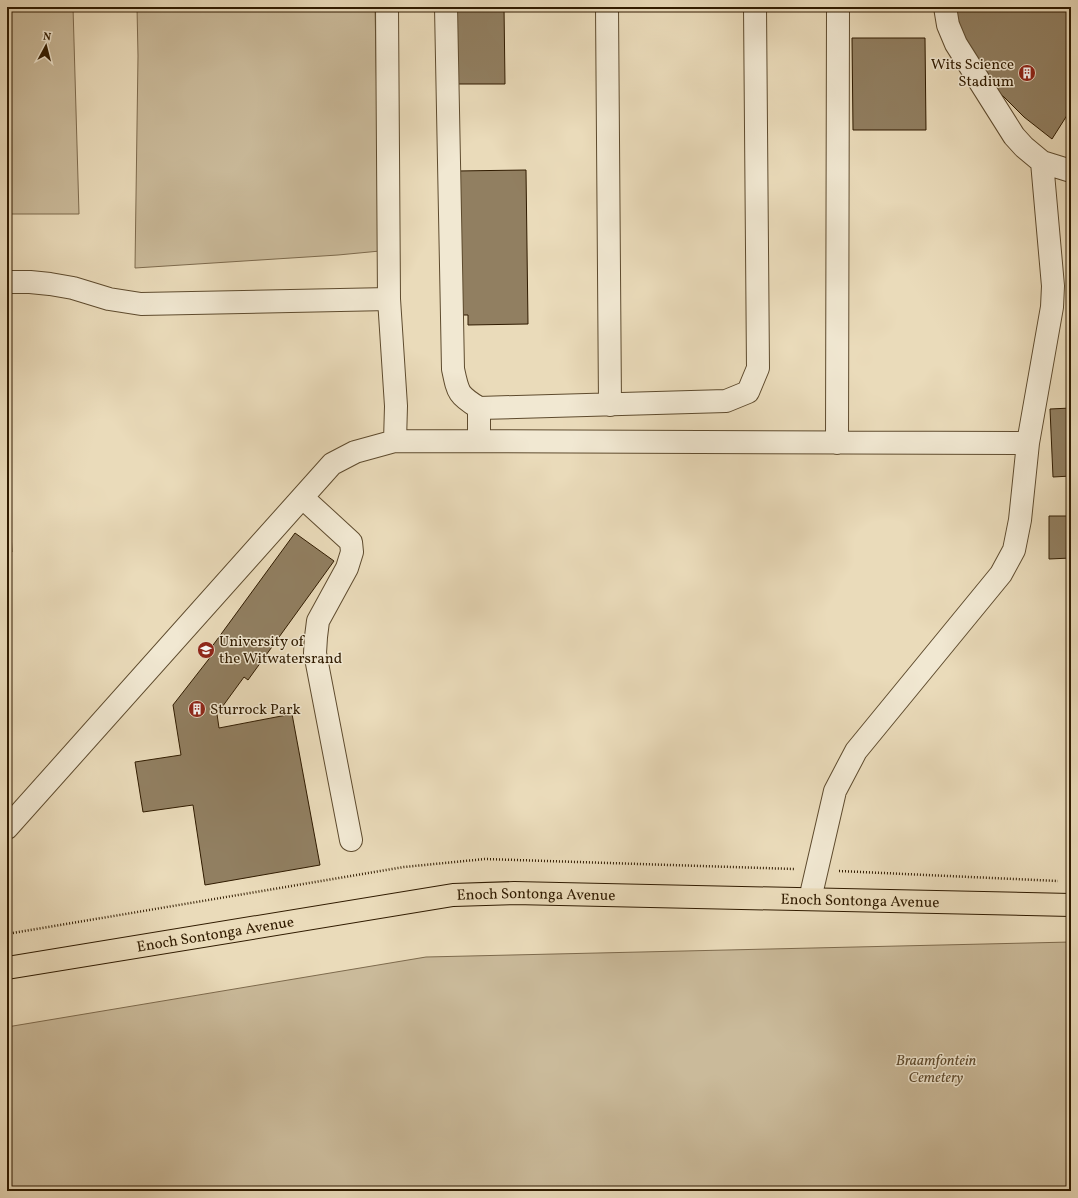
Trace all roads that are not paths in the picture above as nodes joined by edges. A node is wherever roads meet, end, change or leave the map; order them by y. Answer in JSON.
{"nodes":[{"id":1,"x":387,"y":7,"type":"edge"},
{"id":2,"x":446,"y":7,"type":"edge"},
{"id":3,"x":607,"y":7,"type":"edge"},
{"id":4,"x":755,"y":7,"type":"edge"},
{"id":5,"x":838,"y":7,"type":"edge"},
{"id":6,"x":945,"y":7,"type":"edge"},
{"id":7,"x":1042,"y":162,"type":"junction"},
{"id":8,"x":1071,"y":171,"type":"edge"},
{"id":9,"x":7,"y":282,"type":"edge"},
{"id":10,"x":389,"y":299,"type":"junction"},
{"id":11,"x":610,"y":405,"type":"junction"},
{"id":12,"x":479,"y":408,"type":"junction"},
{"id":13,"x":395,"y":441,"type":"junction"},
{"id":14,"x":479,"y":442,"type":"junction"},
{"id":15,"x":837,"y":443,"type":"junction"},
{"id":16,"x":1028,"y":443,"type":"junction"},
{"id":17,"x":303,"y":498,"type":"junction"},
{"id":18,"x":7,"y":828,"type":"edge"},
{"id":19,"x":351,"y":840,"type":"dead end"},
{"id":20,"x":810,"y":900,"type":"junction"},
{"id":21,"x":1071,"y":905,"type":"edge"},
{"id":22,"x":7,"y":968,"type":"edge"}],
"edges":[{"from":1,"to":10,"type":"lane"},
{"from":2,"to":12,"type":"lane"},
{"from":3,"to":11,"type":"lane"},
{"from":4,"to":11,"type":"lane"},
{"from":5,"to":15,"type":"lane"},
{"from":6,"to":7,"type":"lane"},
{"from":7,"to":8,"type":"lane"},
{"from":7,"to":16,"type":"lane"},
{"from":9,"to":10,"type":"lane"},
{"from":10,"to":13,"type":"lane"},
{"from":11,"to":12,"type":"lane"},
{"from":12,"to":14,"type":"lane"},
{"from":13,"to":14,"type":"lane"},
{"from":13,"to":17,"type":"lane"},
{"from":14,"to":15,"type":"lane"},
{"from":15,"to":16,"type":"lane"},
{"from":16,"to":20,"type":"lane"},
{"from":17,"to":18,"type":"lane"},
{"from":17,"to":19,"type":"lane"},
{"from":20,"to":21,"type":"main road","name":"Enoch Sontonga Avenue"},
{"from":20,"to":22,"type":"main road","name":"Enoch Sontonga Avenue"}]}
